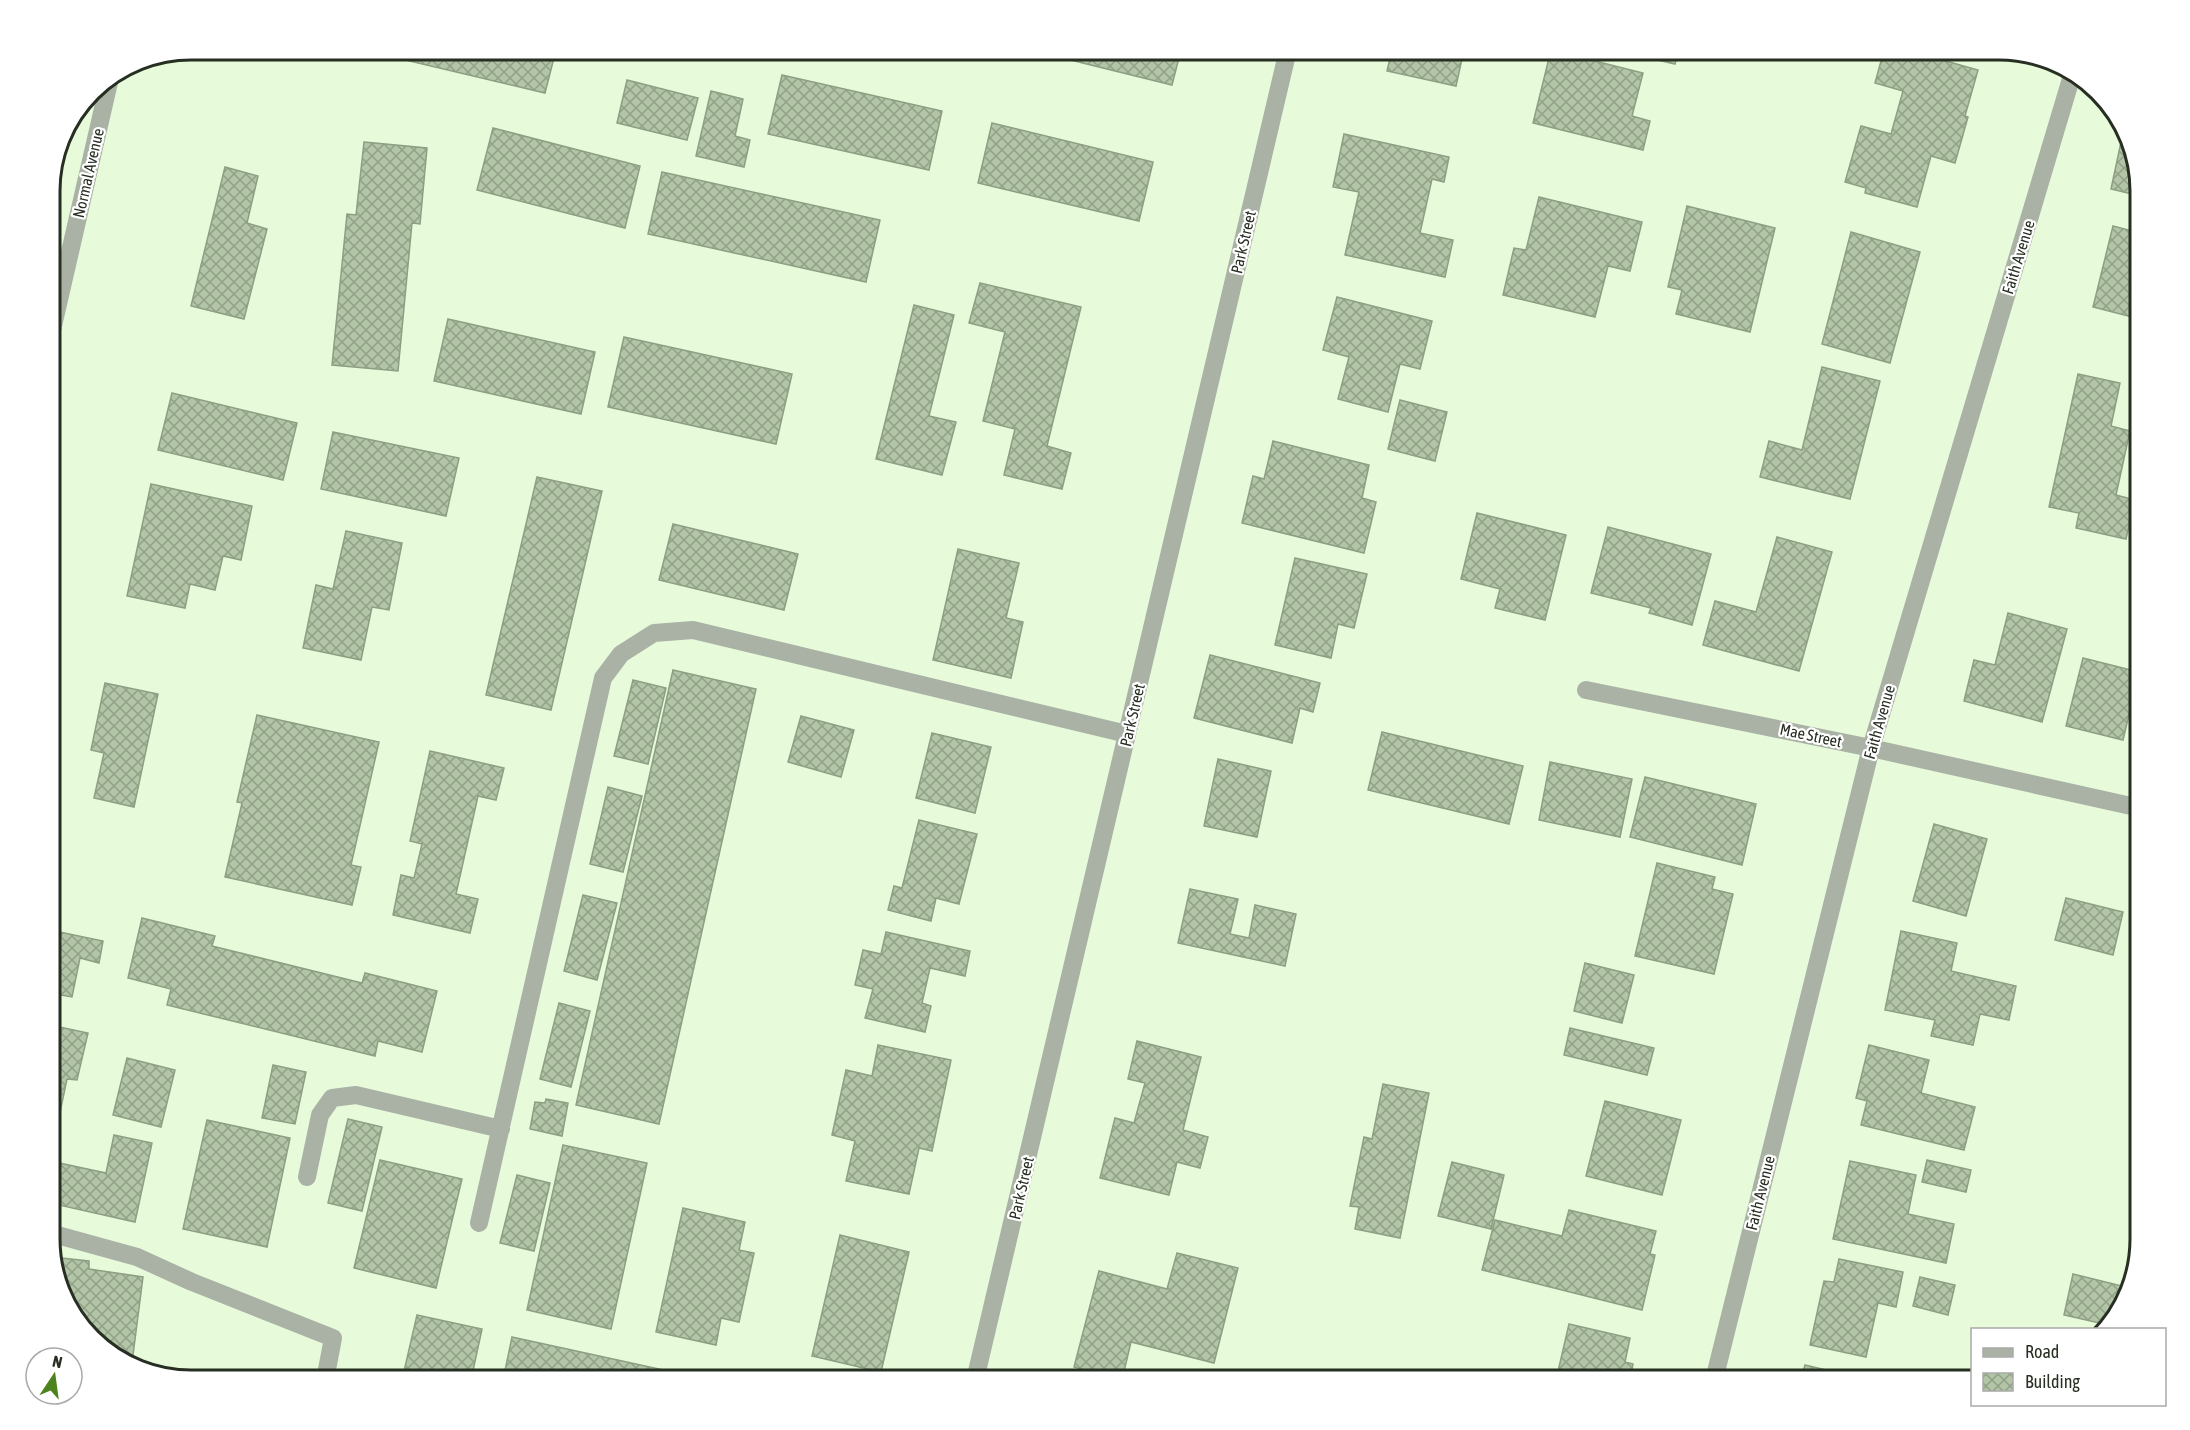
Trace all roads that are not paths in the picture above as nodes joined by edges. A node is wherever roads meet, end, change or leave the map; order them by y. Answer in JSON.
{"nodes":[{"id":1,"x":1286,"y":60,"type":"edge"},
{"id":2,"x":2070,"y":81,"type":"edge"},
{"id":3,"x":107,"y":90,"type":"edge"},
{"id":4,"x":60,"y":296,"type":"edge"},
{"id":5,"x":1586,"y":690,"type":"dead end"},
{"id":6,"x":1127,"y":734,"type":"junction"},
{"id":7,"x":1871,"y":748,"type":"junction"},
{"id":8,"x":2130,"y":806,"type":"edge"},
{"id":9,"x":501,"y":1129,"type":"junction"},
{"id":10,"x":306,"y":1177,"type":"dead end"},
{"id":11,"x":479,"y":1223,"type":"dead end"},
{"id":12,"x":60,"y":1236,"type":"edge"},
{"id":13,"x":327,"y":1370,"type":"edge"},
{"id":14,"x":977,"y":1370,"type":"edge"},
{"id":15,"x":1716,"y":1370,"type":"edge"}],
"edges":[{"from":1,"to":6,"type":"street","name":"Park Street"},
{"from":2,"to":7,"type":"street","name":"Faith Avenue"},
{"from":3,"to":4,"type":"street","name":"Normal Avenue"},
{"from":5,"to":7,"type":"street","name":"Mae Street"},
{"from":6,"to":9,"type":"street"},
{"from":6,"to":14,"type":"street","name":"Park Street"},
{"from":7,"to":8,"type":"street","name":"Mae Street"},
{"from":7,"to":15,"type":"street","name":"Faith Avenue"},
{"from":9,"to":10,"type":"street"},
{"from":9,"to":11,"type":"street"},
{"from":12,"to":13,"type":"street"}]}
